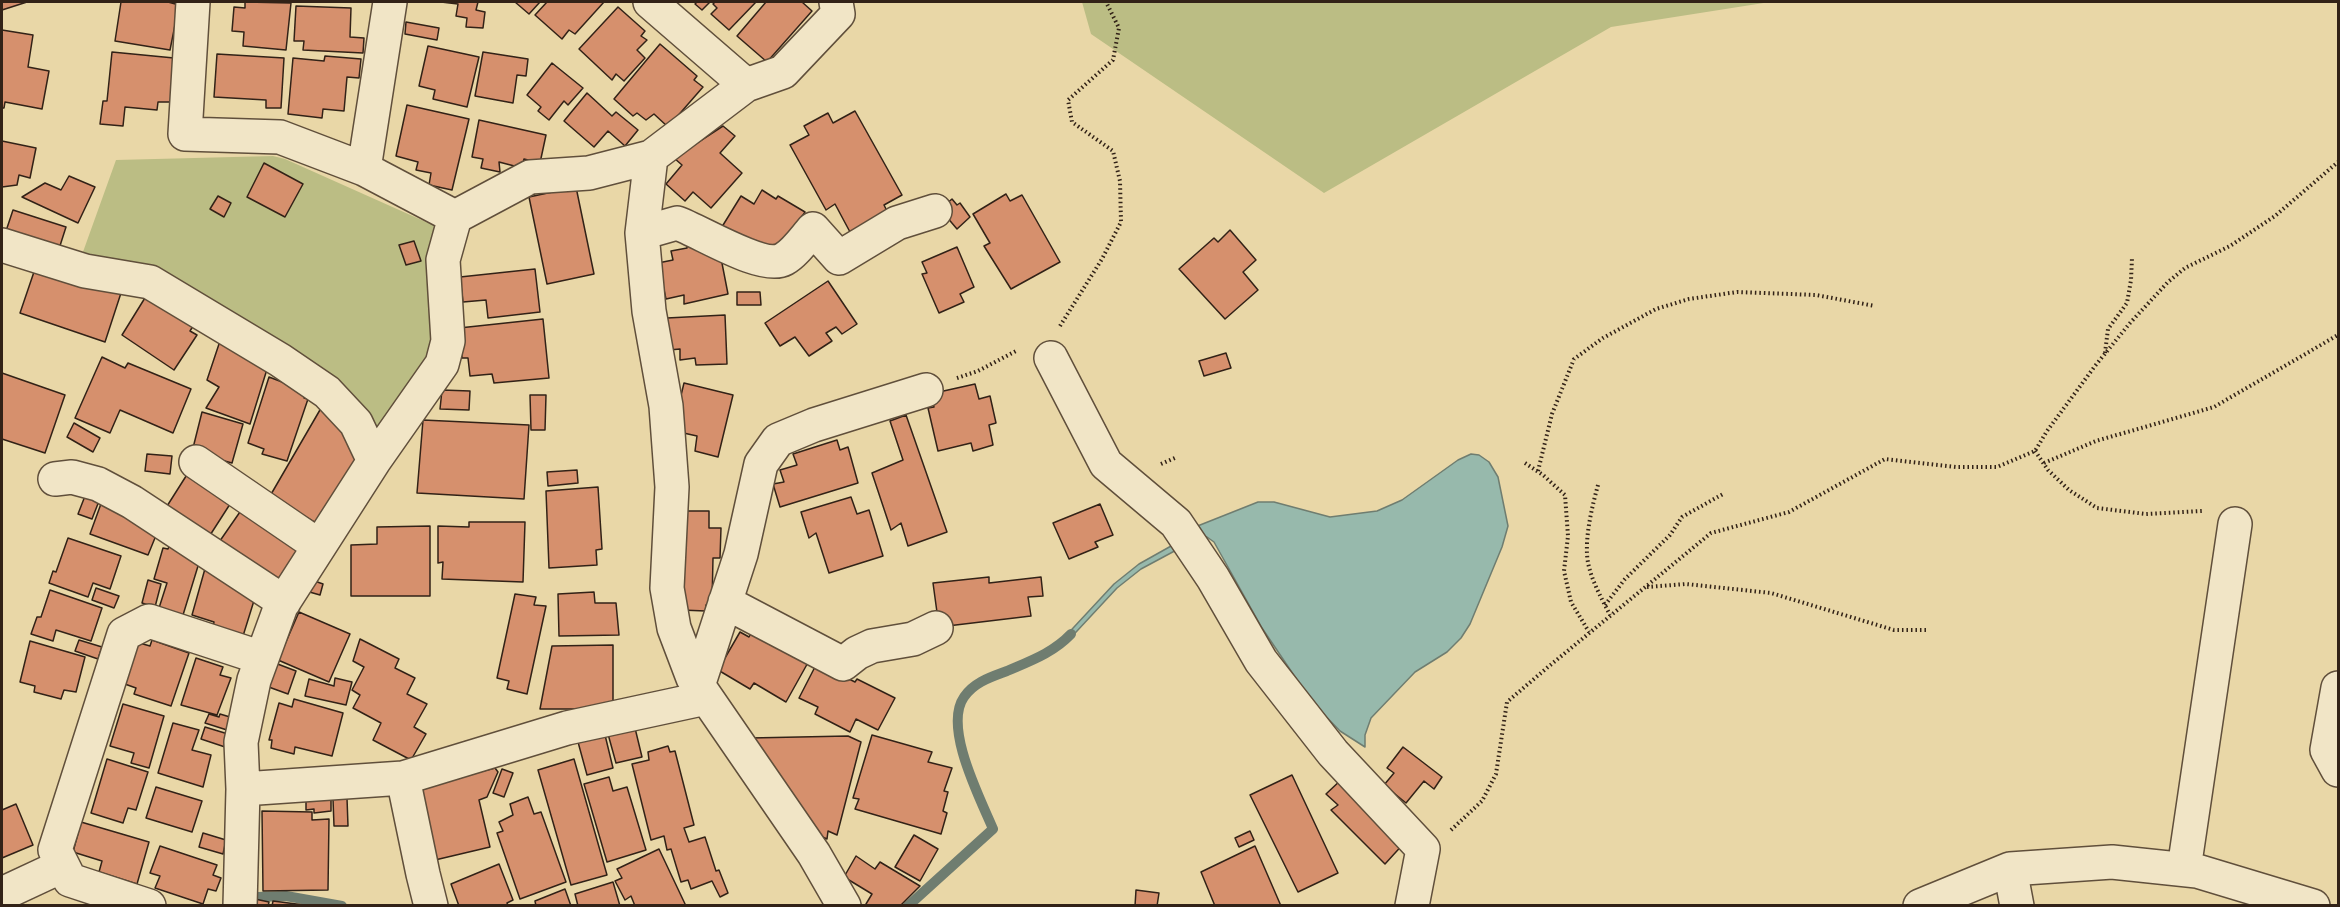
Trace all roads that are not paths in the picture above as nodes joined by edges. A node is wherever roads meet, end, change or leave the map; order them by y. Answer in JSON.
{"nodes":[{"id":1,"x":193,"y":2,"type":"edge"},
{"id":2,"x":390,"y":2,"type":"edge"},
{"id":3,"x":650,"y":2,"type":"edge"},
{"id":4,"x":836,"y":2,"type":"edge"},
{"id":5,"x":746,"y":85,"type":"junction"},
{"id":6,"x":651,"y":157,"type":"junction"},
{"id":7,"x":364,"y":170,"type":"junction"},
{"id":8,"x":935,"y":211,"type":"dead end"},
{"id":9,"x":455,"y":217,"type":"junction"},
{"id":10,"x":642,"y":233,"type":"junction"},
{"id":11,"x":2,"y":245,"type":"edge"},
{"id":12,"x":1051,"y":358,"type":"road end"},
{"id":13,"x":926,"y":390,"type":"road end"},
{"id":14,"x":374,"y":461,"type":"junction"},
{"id":15,"x":196,"y":462,"type":"dead end"},
{"id":16,"x":55,"y":479,"type":"dead end"},
{"id":17,"x":2235,"y":524,"type":"road end"},
{"id":18,"x":319,"y":546,"type":"junction"},
{"id":19,"x":284,"y":602,"type":"junction"},
{"id":20,"x":725,"y":602,"type":"junction"},
{"id":21,"x":936,"y":628,"type":"dead end"},
{"id":22,"x":262,"y":658,"type":"junction"},
{"id":23,"x":2338,"y":688,"type":"edge"},
{"id":24,"x":702,"y":692,"type":"junction"},
{"id":25,"x":2338,"y":770,"type":"edge"},
{"id":26,"x":403,"y":778,"type":"junction"},
{"id":27,"x":243,"y":789,"type":"junction"},
{"id":28,"x":62,"y":866,"type":"junction"},
{"id":29,"x":2010,"y":869,"type":"junction"},
{"id":30,"x":2184,"y":869,"type":"junction"},
{"id":31,"x":2,"y":894,"type":"edge"},
{"id":32,"x":149,"y":906,"type":"edge"},
{"id":33,"x":240,"y":906,"type":"edge"},
{"id":34,"x":431,"y":906,"type":"edge"},
{"id":35,"x":844,"y":906,"type":"edge"},
{"id":36,"x":1412,"y":906,"type":"edge"},
{"id":37,"x":1920,"y":906,"type":"edge"},
{"id":38,"x":2017,"y":906,"type":"edge"},
{"id":39,"x":2313,"y":906,"type":"edge"}],
"edges":[{"from":1,"to":7,"type":"street"},
{"from":2,"to":7,"type":"street"},
{"from":3,"to":5,"type":"street"},
{"from":4,"to":5,"type":"street"},
{"from":5,"to":6,"type":"street"},
{"from":6,"to":9,"type":"street"},
{"from":6,"to":10,"type":"street"},
{"from":7,"to":9,"type":"street"},
{"from":8,"to":10,"type":"street"},
{"from":9,"to":14,"type":"street"},
{"from":10,"to":24,"type":"street"},
{"from":11,"to":14,"type":"street"},
{"from":12,"to":36,"type":"street"},
{"from":13,"to":20,"type":"street"},
{"from":14,"to":18,"type":"street"},
{"from":15,"to":18,"type":"street"},
{"from":16,"to":19,"type":"street"},
{"from":17,"to":30,"type":"street"},
{"from":18,"to":19,"type":"street"},
{"from":19,"to":22,"type":"street"},
{"from":20,"to":21,"type":"street"},
{"from":20,"to":24,"type":"street"},
{"from":22,"to":27,"type":"street"},
{"from":22,"to":28,"type":"street"},
{"from":23,"to":25,"type":"street"},
{"from":24,"to":26,"type":"street"},
{"from":24,"to":35,"type":"street"},
{"from":26,"to":27,"type":"street"},
{"from":26,"to":34,"type":"street"},
{"from":27,"to":33,"type":"street"},
{"from":28,"to":31,"type":"street"},
{"from":28,"to":32,"type":"street"},
{"from":29,"to":30,"type":"street"},
{"from":29,"to":37,"type":"street"},
{"from":29,"to":38,"type":"street"},
{"from":30,"to":39,"type":"street"}]}
